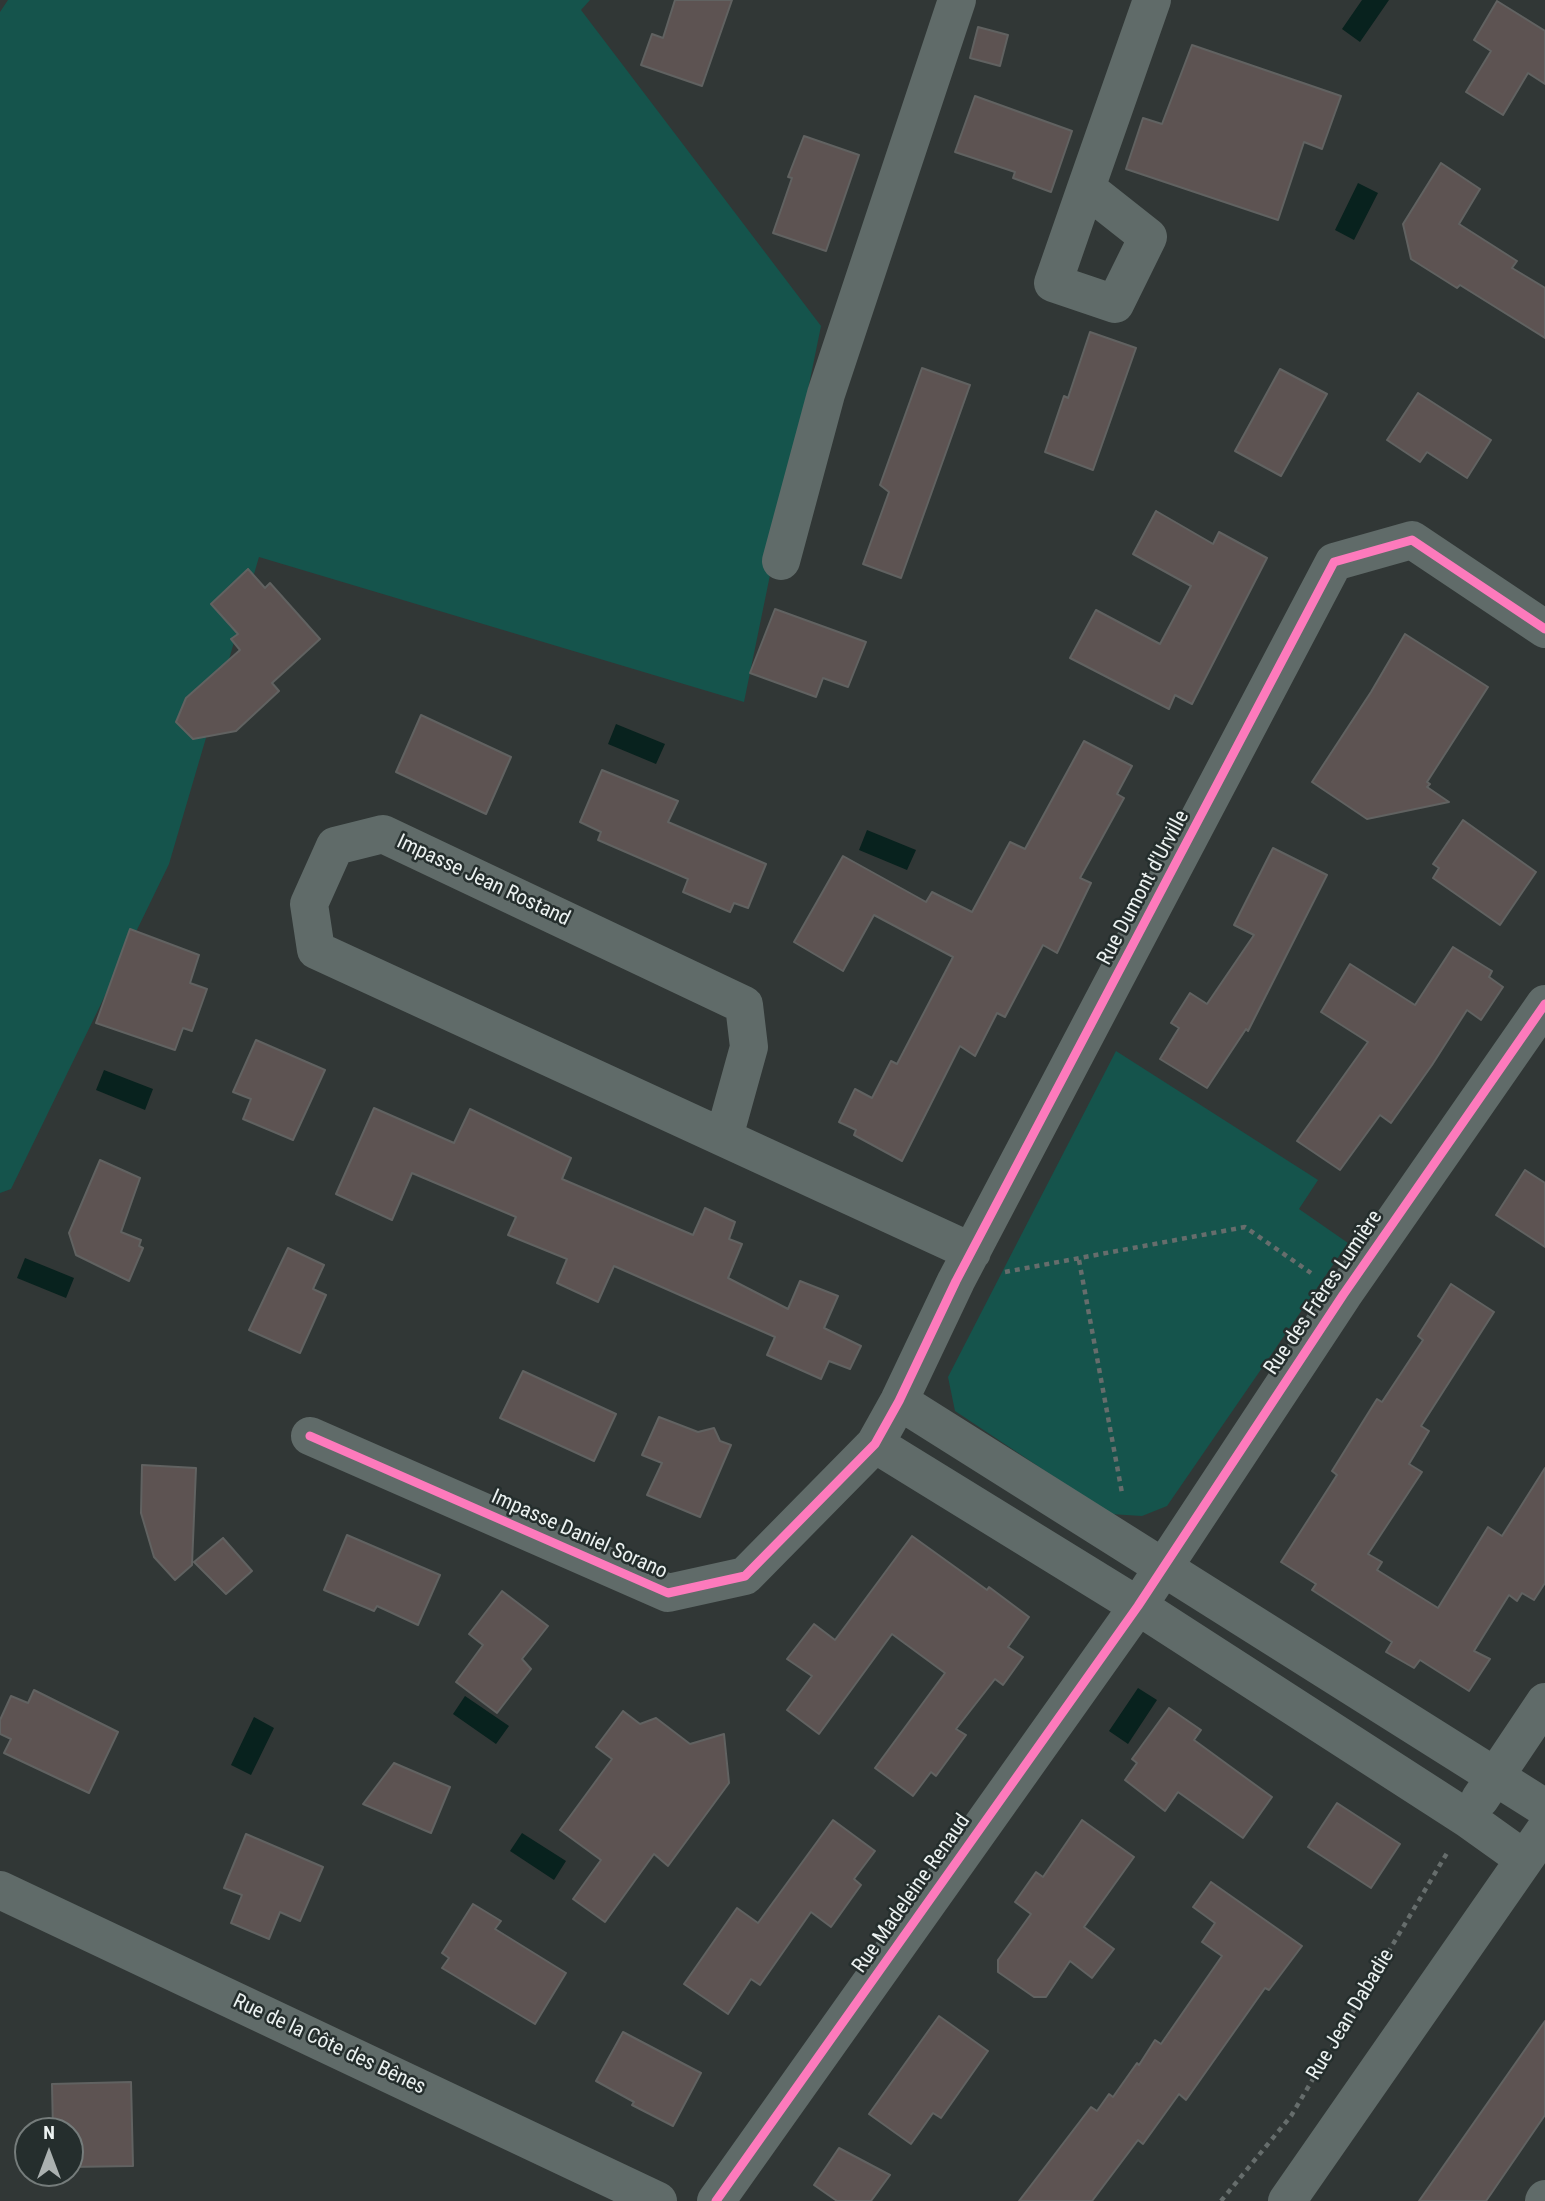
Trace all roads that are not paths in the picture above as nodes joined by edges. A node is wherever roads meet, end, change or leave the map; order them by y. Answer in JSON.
{"nodes":[{"id":1,"x":957,"y":0,"type":"edge"},
{"id":2,"x":1152,"y":0,"type":"edge"},
{"id":3,"x":1086,"y":188,"type":"dead end"},
{"id":4,"x":781,"y":561,"type":"dead end"},
{"id":5,"x":1545,"y":629,"type":"edge"},
{"id":6,"x":1545,"y":1003,"type":"edge"},
{"id":7,"x":724,"y":1137,"type":"junction"},
{"id":8,"x":964,"y":1266,"type":"junction"},
{"id":9,"x":899,"y":1401,"type":"junction"},
{"id":10,"x":310,"y":1436,"type":"dead end"},
{"id":11,"x":875,"y":1444,"type":"junction"},
{"id":12,"x":1147,"y":1558,"type":"junction"},
{"id":13,"x":1138,"y":1606,"type":"junction"},
{"id":14,"x":1545,"y":1702,"type":"edge"},
{"id":15,"x":1493,"y":1777,"type":"junction"},
{"id":16,"x":1545,"y":1808,"type":"edge"},
{"id":17,"x":1468,"y":1819,"type":"junction"},
{"id":18,"x":1535,"y":1845,"type":"edge"},
{"id":19,"x":0,"y":1890,"type":"edge"},
{"id":20,"x":657,"y":2201,"type":"edge"},
{"id":21,"x":716,"y":2201,"type":"edge"},
{"id":22,"x":1287,"y":2201,"type":"edge"}],
"edges":[{"from":1,"to":4,"type":"street"},
{"from":2,"to":3,"type":"street"},
{"from":5,"to":8,"type":"street","name":"Rue Dumont d'Urville"},
{"from":6,"to":12,"type":"street","name":"Rue des Frères Lumière"},
{"from":7,"to":7,"type":"street","name":"Impasse Jean Rostand"},
{"from":7,"to":8,"type":"street","name":"Impasse Jean Rostand"},
{"from":8,"to":9,"type":"street","name":"Rue Dumont d'Urville"},
{"from":9,"to":11,"type":"street","name":"Rue Dumont d'Urville"},
{"from":9,"to":12,"type":"street"},
{"from":10,"to":11,"type":"street","name":"Impasse Daniel Sorano"},
{"from":11,"to":13,"type":"street"},
{"from":12,"to":13,"type":"street","name":"Rue des Frères Lumière"},
{"from":12,"to":15,"type":"street"},
{"from":13,"to":17,"type":"street"},
{"from":13,"to":21,"type":"street","name":"Rue Madeleine Renaud"},
{"from":14,"to":15,"type":"street"},
{"from":15,"to":16,"type":"street"},
{"from":15,"to":17,"type":"street"},
{"from":17,"to":18,"type":"street"},
{"from":18,"to":22,"type":"street"},
{"from":19,"to":20,"type":"street","name":"Rue de la Côte des Bênes"}]}
